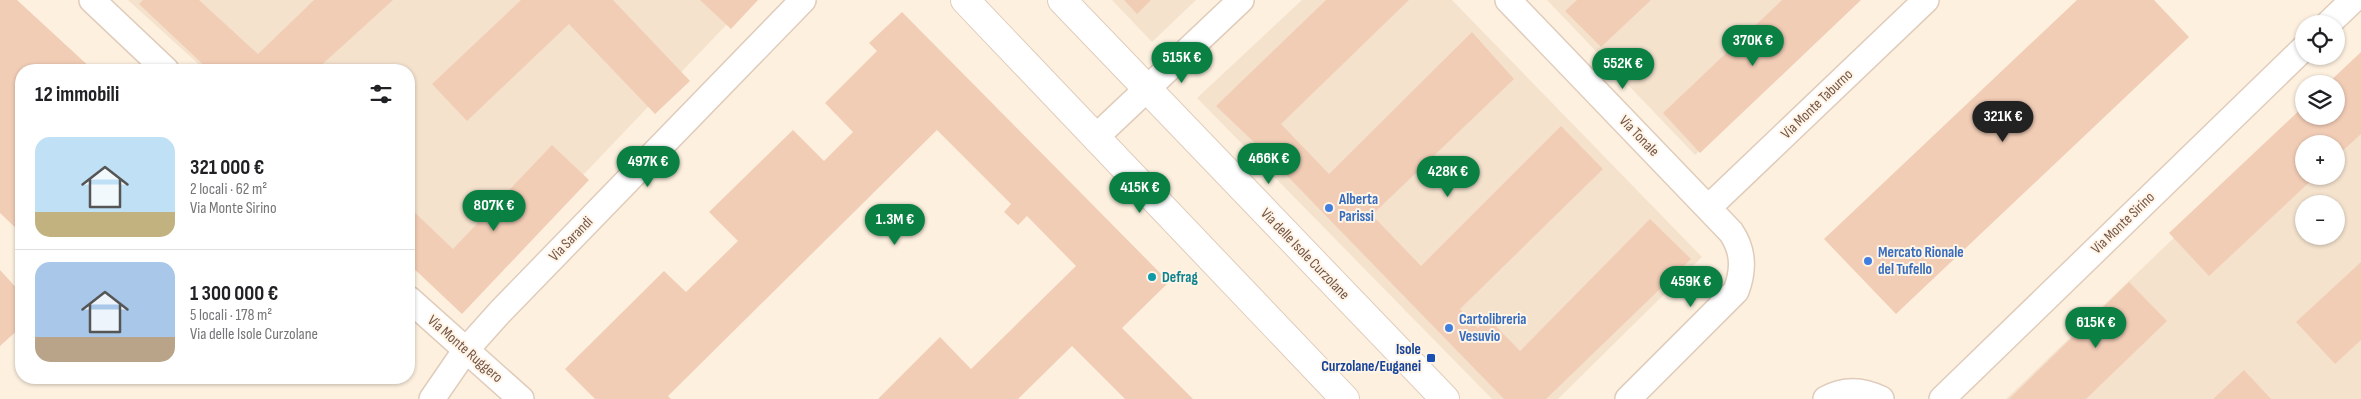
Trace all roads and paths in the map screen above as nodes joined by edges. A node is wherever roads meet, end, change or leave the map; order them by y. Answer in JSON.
{"nodes":[{"id":1,"x":92,"y":0,"type":"edge"},
{"id":2,"x":803,"y":0,"type":"edge"},
{"id":3,"x":965,"y":0,"type":"edge"},
{"id":4,"x":1062,"y":0,"type":"edge"},
{"id":5,"x":1241,"y":0,"type":"edge"},
{"id":6,"x":1508,"y":0,"type":"edge"},
{"id":7,"x":1926,"y":0,"type":"edge"},
{"id":8,"x":2353,"y":0,"type":"edge"},
{"id":9,"x":2337,"y":15,"type":"edge"},
{"id":10,"x":2295,"y":57,"type":"edge"},
{"id":11,"x":160,"y":64,"type":"edge"},
{"id":12,"x":1148,"y":89,"type":"junction"},
{"id":13,"x":1096,"y":137,"type":"junction"},
{"id":14,"x":1708,"y":208,"type":"junction"},
{"id":15,"x":415,"y":305,"type":"edge"},
{"id":16,"x":465,"y":351,"type":"junction"},
{"id":17,"x":432,"y":399,"type":"edge"},
{"id":18,"x":521,"y":399,"type":"edge"},
{"id":19,"x":1345,"y":399,"type":"edge"},
{"id":20,"x":1445,"y":399,"type":"edge"},
{"id":21,"x":1628,"y":399,"type":"edge"},
{"id":22,"x":1826,"y":399,"type":"edge"},
{"id":23,"x":1881,"y":399,"type":"edge"},
{"id":24,"x":1942,"y":399,"type":"edge"}],
"edges":[{"from":1,"to":11,"type":"street"},
{"from":2,"to":16,"type":"street","name":"Via Sarandi"},
{"from":3,"to":13,"type":"street"},
{"from":4,"to":12,"type":"street","name":"Via delle Isole Curzolane"},
{"from":5,"to":12,"type":"street"},
{"from":6,"to":14,"type":"street","name":"Via Tonale"},
{"from":7,"to":14,"type":"street","name":"Via Monte Taburno"},
{"from":8,"to":9,"type":"street"},
{"from":10,"to":24,"type":"street","name":"Via Monte Sirino"},
{"from":12,"to":13,"type":"street"},
{"from":12,"to":20,"type":"street","name":"Via delle Isole Curzolane"},
{"from":13,"to":19,"type":"street"},
{"from":14,"to":21,"type":"street","name":"Via Tonale"},
{"from":15,"to":16,"type":"street","name":"Via Monte Ruggero"},
{"from":16,"to":17,"type":"street","name":"Via Sarandi"},
{"from":16,"to":18,"type":"street","name":"Via Monte Ruggero"},
{"from":22,"to":23,"type":"street"}]}
